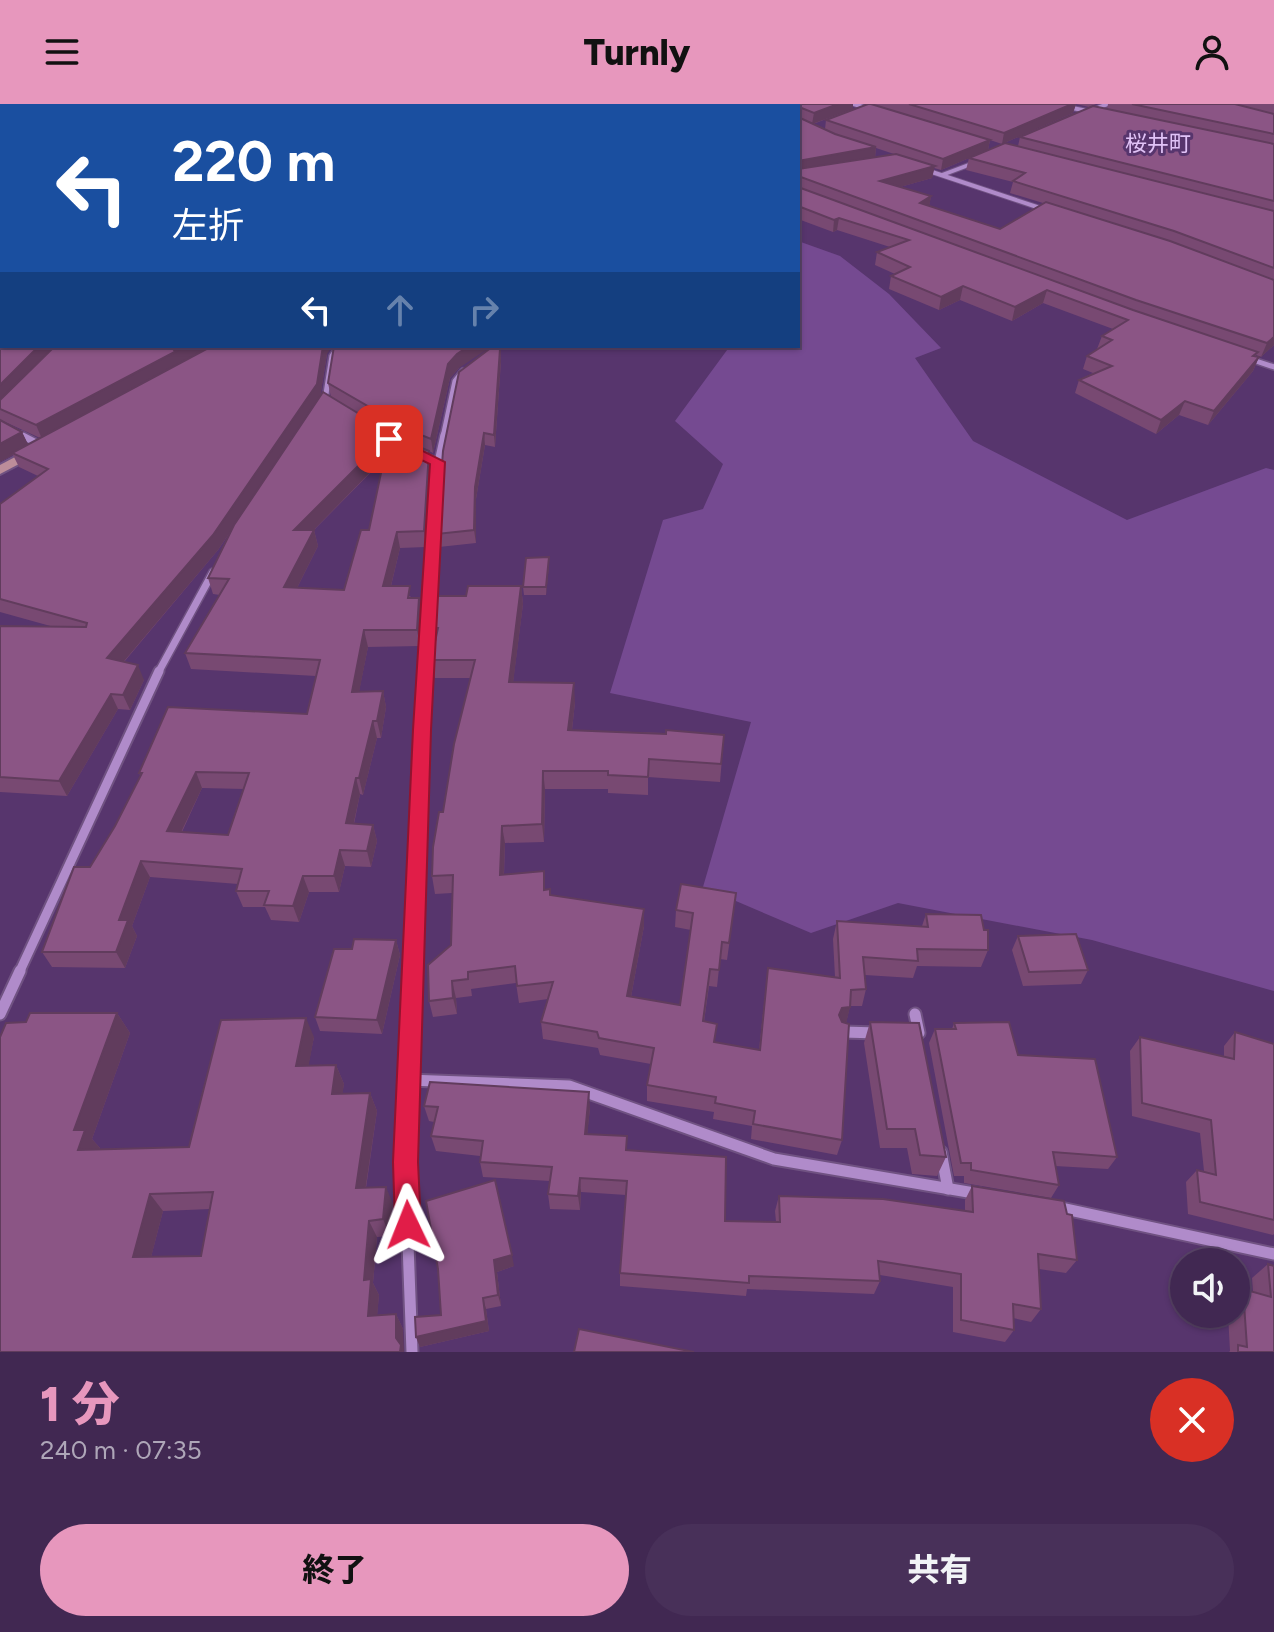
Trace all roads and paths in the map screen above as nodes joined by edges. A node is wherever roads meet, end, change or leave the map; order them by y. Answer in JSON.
{"nodes":[{"id":1,"x":854,"y":104,"type":"edge"},
{"id":2,"x":1053,"y":104,"type":"edge"},
{"id":3,"x":1108,"y":104,"type":"edge"},
{"id":4,"x":867,"y":108,"type":"junction"},
{"id":5,"x":1086,"y":111,"type":"junction"},
{"id":6,"x":882,"y":112,"type":"edge"},
{"id":7,"x":854,"y":113,"type":"edge"},
{"id":8,"x":1101,"y":114,"type":"edge"},
{"id":9,"x":1073,"y":118,"type":"edge"},
{"id":10,"x":982,"y":161,"type":"edge"},
{"id":11,"x":911,"y":166,"type":"edge"},
{"id":12,"x":941,"y":176,"type":"junction"},
{"id":13,"x":1048,"y":211,"type":"edge"},
{"id":14,"x":338,"y":348,"type":"edge"},
{"id":15,"x":1245,"y":357,"type":"edge"},
{"id":16,"x":476,"y":363,"type":"edge"},
{"id":17,"x":1274,"y":367,"type":"edge"},
{"id":18,"x":325,"y":400,"type":"junction"},
{"id":19,"x":337,"y":407,"type":"edge"},
{"id":20,"x":317,"y":412,"type":"edge"},
{"id":21,"x":0,"y":424,"type":"edge"},
{"id":22,"x":56,"y":439,"type":"edge"},
{"id":23,"x":42,"y":446,"type":"junction"},
{"id":24,"x":410,"y":451,"type":"edge"},
{"id":25,"x":438,"y":462,"type":"junction"},
{"id":26,"x":0,"y":470,"type":"edge"},
{"id":27,"x":220,"y":559,"type":"edge"},
{"id":28,"x":0,"y":1014,"type":"edge"},
{"id":29,"x":915,"y":1014,"type":"dead end"},
{"id":30,"x":843,"y":1032,"type":"edge"},
{"id":31,"x":888,"y":1033,"type":"edge"},
{"id":32,"x":904,"y":1033,"type":"edge"},
{"id":33,"x":919,"y":1033,"type":"junction"},
{"id":34,"x":922,"y":1049,"type":"edge"},
{"id":35,"x":408,"y":1080,"type":"junction"},
{"id":36,"x":939,"y":1142,"type":"edge"},
{"id":37,"x":948,"y":1189,"type":"junction"},
{"id":38,"x":991,"y":1196,"type":"edge"},
{"id":39,"x":1050,"y":1206,"type":"edge"},
{"id":40,"x":1274,"y":1254,"type":"edge"},
{"id":41,"x":412,"y":1352,"type":"edge"}],
"edges":[{"from":1,"to":4,"type":"street"},
{"from":2,"to":5,"type":"street"},
{"from":3,"to":5,"type":"street"},
{"from":4,"to":6,"type":"street"},
{"from":4,"to":7,"type":"street"},
{"from":5,"to":8,"type":"street"},
{"from":5,"to":9,"type":"street"},
{"from":10,"to":12,"type":"street"},
{"from":11,"to":12,"type":"street"},
{"from":12,"to":13,"type":"street"},
{"from":14,"to":18,"type":"street"},
{"from":15,"to":17,"type":"street"},
{"from":16,"to":25,"type":"street"},
{"from":18,"to":19,"type":"street"},
{"from":18,"to":20,"type":"street"},
{"from":21,"to":23,"type":"street"},
{"from":22,"to":23,"type":"main road"},
{"from":23,"to":26,"type":"main road"},
{"from":24,"to":25,"type":"street"},
{"from":25,"to":35,"type":"street"},
{"from":27,"to":28,"type":"street"},
{"from":29,"to":33,"type":"street"},
{"from":30,"to":31,"type":"street"},
{"from":32,"to":33,"type":"street"},
{"from":33,"to":34,"type":"street"},
{"from":35,"to":37,"type":"street"},
{"from":35,"to":41,"type":"street"},
{"from":36,"to":37,"type":"street"},
{"from":37,"to":38,"type":"street"},
{"from":39,"to":40,"type":"street"}]}
